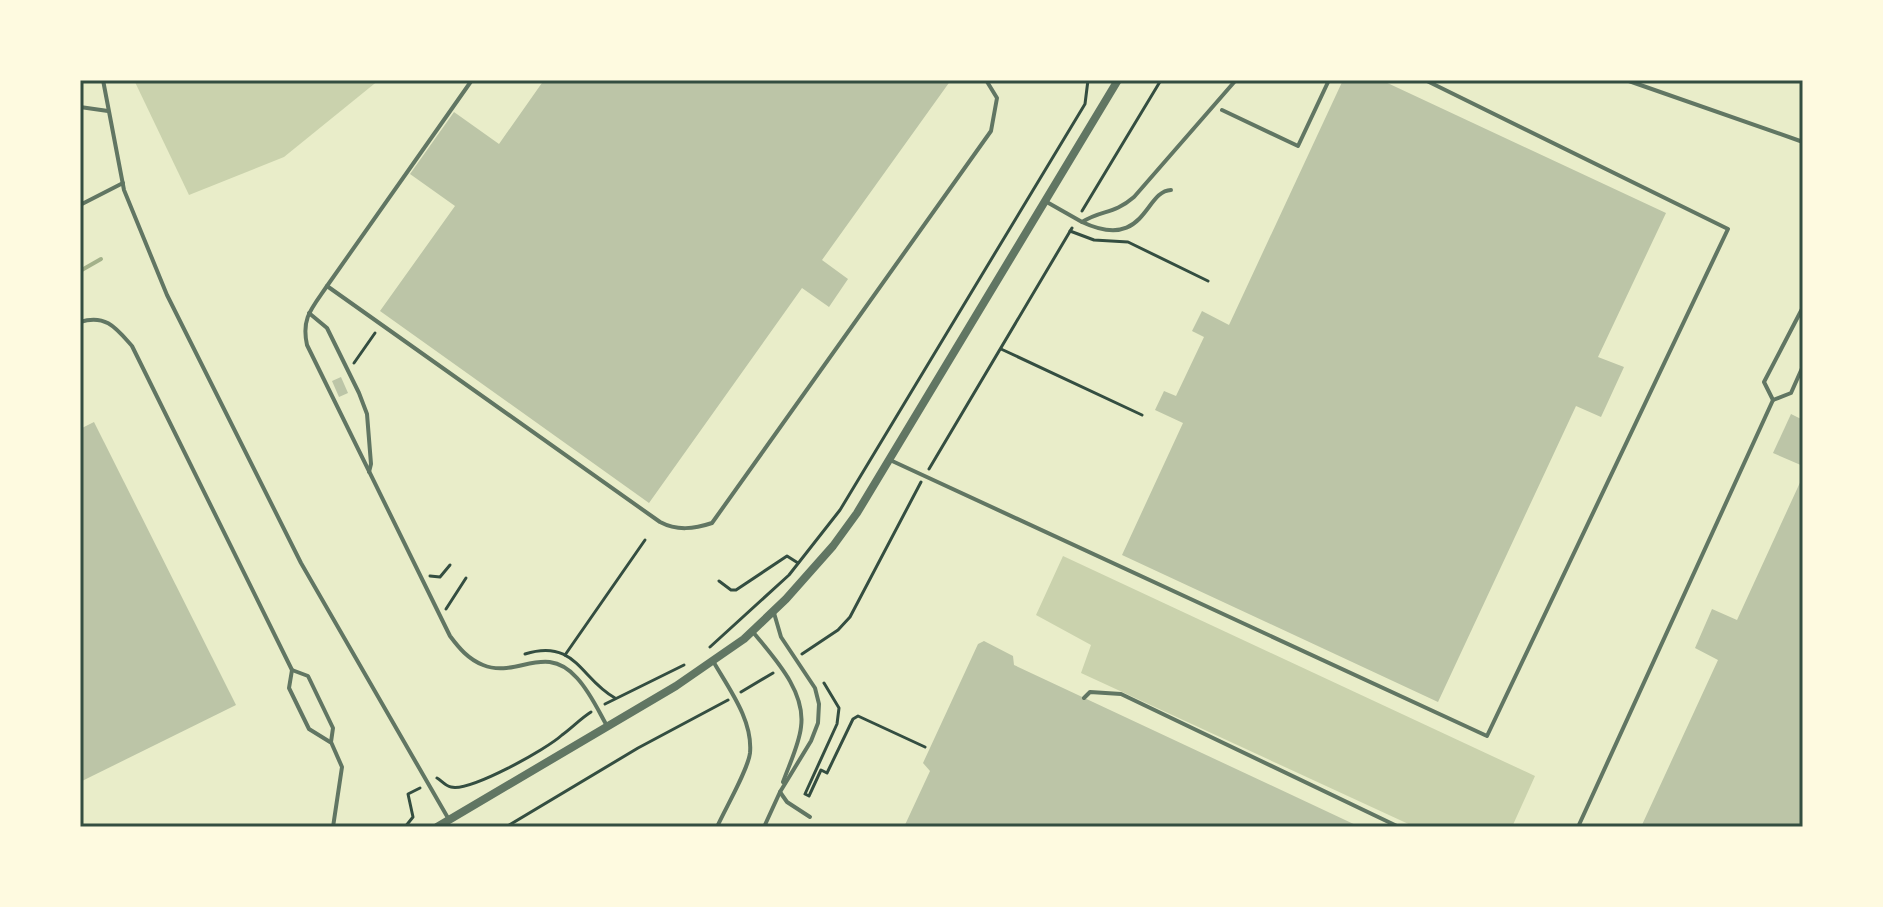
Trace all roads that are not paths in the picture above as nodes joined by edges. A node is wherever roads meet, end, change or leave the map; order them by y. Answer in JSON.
{"nodes":[{"id":1,"x":103,"y":80,"type":"edge"},
{"id":2,"x":472,"y":80,"type":"edge"},
{"id":3,"x":986,"y":80,"type":"edge"},
{"id":4,"x":1118,"y":80,"type":"edge"},
{"id":5,"x":1236,"y":80,"type":"edge"},
{"id":6,"x":1329,"y":80,"type":"edge"},
{"id":7,"x":1425,"y":80,"type":"edge"},
{"id":8,"x":1626,"y":80,"type":"edge"},
{"id":9,"x":80,"y":107,"type":"edge"},
{"id":10,"x":1222,"y":110,"type":"dead end"},
{"id":11,"x":108,"y":111,"type":"junction"},
{"id":12,"x":1803,"y":142,"type":"edge"},
{"id":13,"x":123,"y":183,"type":"junction"},
{"id":14,"x":1171,"y":190,"type":"dead end"},
{"id":15,"x":1045,"y":201,"type":"junction"},
{"id":16,"x":80,"y":205,"type":"edge"},
{"id":17,"x":1082,"y":222,"type":"junction"},
{"id":18,"x":327,"y":286,"type":"junction"},
{"id":19,"x":1803,"y":307,"type":"edge"},
{"id":20,"x":309,"y":313,"type":"junction"},
{"id":21,"x":80,"y":322,"type":"edge"},
{"id":22,"x":1803,"y":366,"type":"edge"},
{"id":23,"x":1773,"y":400,"type":"junction"},
{"id":24,"x":890,"y":460,"type":"junction"},
{"id":25,"x":369,"y":472,"type":"junction"},
{"id":26,"x":773,"y":611,"type":"junction"},
{"id":27,"x":752,"y":631,"type":"junction"},
{"id":28,"x":713,"y":660,"type":"junction"},
{"id":29,"x":292,"y":670,"type":"junction"},
{"id":30,"x":1084,"y":698,"type":"dead end"},
{"id":31,"x":607,"y":727,"type":"junction"},
{"id":32,"x":331,"y":742,"type":"junction"},
{"id":33,"x":780,"y":792,"type":"junction"},
{"id":34,"x":810,"y":817,"type":"dead end"},
{"id":35,"x":449,"y":820,"type":"junction"},
{"id":36,"x":333,"y":827,"type":"edge"},
{"id":37,"x":437,"y":827,"type":"edge"},
{"id":38,"x":717,"y":827,"type":"edge"},
{"id":39,"x":764,"y":827,"type":"edge"},
{"id":40,"x":1399,"y":827,"type":"edge"},
{"id":41,"x":1578,"y":827,"type":"edge"}],
"edges":[{"from":1,"to":11,"type":"lane"},
{"from":2,"to":18,"type":"lane"},
{"from":3,"to":18,"type":"lane"},
{"from":4,"to":15,"type":"street"},
{"from":5,"to":17,"type":"lane"},
{"from":6,"to":10,"type":"lane"},
{"from":7,"to":24,"type":"lane"},
{"from":8,"to":12,"type":"lane"},
{"from":9,"to":11,"type":"lane"},
{"from":11,"to":13,"type":"lane"},
{"from":13,"to":16,"type":"lane"},
{"from":13,"to":35,"type":"lane"},
{"from":14,"to":17,"type":"lane"},
{"from":15,"to":17,"type":"lane"},
{"from":15,"to":24,"type":"street"},
{"from":18,"to":20,"type":"lane"},
{"from":19,"to":23,"type":"lane"},
{"from":20,"to":25,"type":"lane"},
{"from":20,"to":25,"type":"lane"},
{"from":21,"to":29,"type":"lane"},
{"from":22,"to":23,"type":"lane"},
{"from":23,"to":41,"type":"lane"},
{"from":24,"to":26,"type":"street"},
{"from":25,"to":31,"type":"lane"},
{"from":26,"to":27,"type":"street"},
{"from":26,"to":33,"type":"lane"},
{"from":27,"to":28,"type":"street"},
{"from":27,"to":33,"type":"lane"},
{"from":28,"to":31,"type":"street"},
{"from":28,"to":38,"type":"lane"},
{"from":29,"to":32,"type":"lane"},
{"from":29,"to":32,"type":"lane"},
{"from":30,"to":40,"type":"lane"},
{"from":31,"to":35,"type":"street"},
{"from":32,"to":36,"type":"lane"},
{"from":33,"to":34,"type":"lane"},
{"from":33,"to":39,"type":"lane"},
{"from":35,"to":37,"type":"street"}]}
